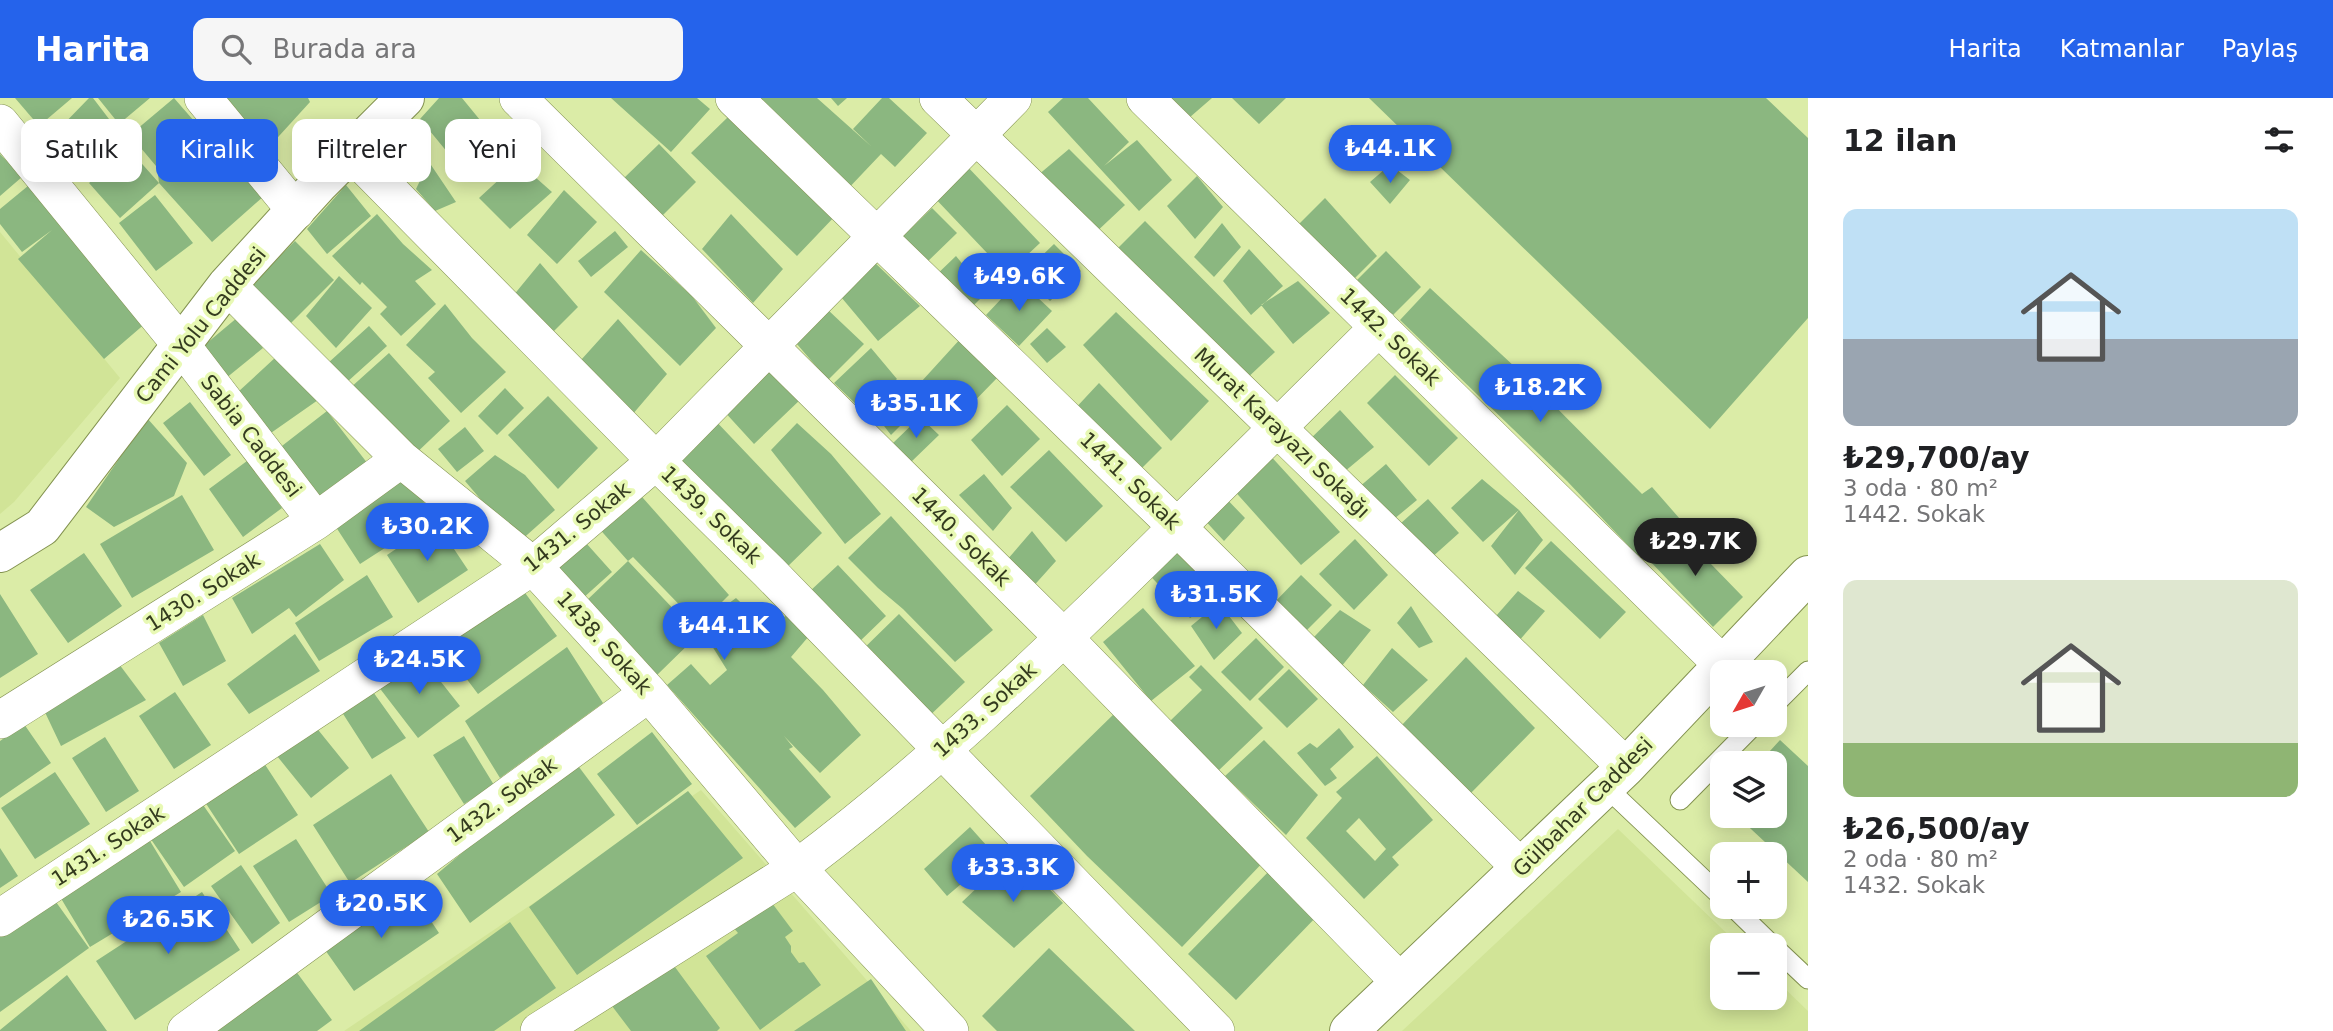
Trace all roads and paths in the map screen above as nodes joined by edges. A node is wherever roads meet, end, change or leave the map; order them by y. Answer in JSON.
{"nodes":[{"id":1,"x":203,"y":98,"type":"edge"},
{"id":2,"x":518,"y":98,"type":"edge"},
{"id":3,"x":734,"y":98,"type":"edge"},
{"id":4,"x":938,"y":98,"type":"edge"},
{"id":5,"x":1013,"y":98,"type":"edge"},
{"id":6,"x":1145,"y":98,"type":"edge"},
{"id":7,"x":388,"y":104,"type":"edge"},
{"id":8,"x":376,"y":119,"type":"edge"},
{"id":9,"x":0,"y":122,"type":"edge"},
{"id":10,"x":977,"y":135,"type":"junction"},
{"id":11,"x":321,"y":182,"type":"edge"},
{"id":12,"x":381,"y":182,"type":"edge"},
{"id":13,"x":296,"y":211,"type":"junction"},
{"id":14,"x":877,"y":236,"type":"junction"},
{"id":15,"x":227,"y":285,"type":"junction"},
{"id":16,"x":1379,"y":327,"type":"junction"},
{"id":17,"x":182,"y":346,"type":"junction"},
{"id":18,"x":768,"y":347,"type":"junction"},
{"id":19,"x":1277,"y":428,"type":"junction"},
{"id":20,"x":401,"y":459,"type":"junction"},
{"id":21,"x":656,"y":461,"type":"junction"},
{"id":22,"x":316,"y":521,"type":"junction"},
{"id":23,"x":1177,"y":527,"type":"junction"},
{"id":24,"x":0,"y":553,"type":"edge"},
{"id":25,"x":533,"y":566,"type":"junction"},
{"id":26,"x":1808,"y":575,"type":"edge"},
{"id":27,"x":1064,"y":638,"type":"junction"},
{"id":28,"x":1718,"y":660,"type":"edge"},
{"id":29,"x":1728,"y":660,"type":"edge"},
{"id":30,"x":1808,"y":671,"type":"edge"},
{"id":31,"x":1710,"y":679,"type":"edge"},
{"id":32,"x":1787,"y":692,"type":"edge"},
{"id":33,"x":649,"y":693,"type":"junction"},
{"id":34,"x":0,"y":720,"type":"edge"},
{"id":35,"x":1742,"y":737,"type":"edge"},
{"id":36,"x":942,"y":749,"type":"junction"},
{"id":37,"x":1616,"y":777,"type":"junction"},
{"id":38,"x":1681,"y":800,"type":"dead end"},
{"id":39,"x":797,"y":868,"type":"junction"},
{"id":40,"x":1521,"y":869,"type":"junction"},
{"id":41,"x":1710,"y":883,"type":"edge"},
{"id":42,"x":0,"y":918,"type":"edge"},
{"id":43,"x":1745,"y":919,"type":"edge"},
{"id":44,"x":1760,"y":933,"type":"edge"},
{"id":45,"x":1787,"y":959,"type":"edge"},
{"id":46,"x":1808,"y":979,"type":"edge"},
{"id":47,"x":1400,"y":982,"type":"junction"},
{"id":48,"x":186,"y":1031,"type":"edge"},
{"id":49,"x":539,"y":1031,"type":"edge"},
{"id":50,"x":950,"y":1031,"type":"edge"},
{"id":51,"x":1216,"y":1031,"type":"edge"},
{"id":52,"x":1349,"y":1031,"type":"edge"}],
"edges":[{"from":1,"to":13,"type":"street"},
{"from":2,"to":18,"type":"street","name":"1440. Sokak"},
{"from":3,"to":14,"type":"street","name":"1441. Sokak"},
{"from":4,"to":10,"type":"street","name":"Murat Karayazı Sokağı"},
{"from":5,"to":10,"type":"street","name":"1431. Sokak"},
{"from":6,"to":16,"type":"street","name":"1442. Sokak"},
{"from":7,"to":8,"type":"main road","name":"Cami Yolu Caddesi"},
{"from":9,"to":17,"type":"street","name":"Sabia Caddesi"},
{"from":10,"to":14,"type":"street","name":"1431. Sokak"},
{"from":10,"to":19,"type":"street","name":"Murat Karayazı Sokağı"},
{"from":11,"to":13,"type":"main road","name":"Cami Yolu Caddesi"},
{"from":12,"to":21,"type":"street","name":"1439. Sokak"},
{"from":13,"to":15,"type":"main road","name":"Cami Yolu Caddesi"},
{"from":14,"to":18,"type":"street","name":"1431. Sokak"},
{"from":14,"to":23,"type":"street","name":"1441. Sokak"},
{"from":15,"to":17,"type":"main road","name":"Cami Yolu Caddesi"},
{"from":15,"to":20,"type":"street","name":"1438. Sokak"},
{"from":16,"to":19,"type":"street","name":"1433. Sokak"},
{"from":16,"to":28,"type":"street","name":"1442. Sokak"},
{"from":17,"to":22,"type":"street","name":"Sabia Caddesi"},
{"from":17,"to":24,"type":"main road","name":"Cami Yolu Caddesi"},
{"from":18,"to":21,"type":"street","name":"1431. Sokak"},
{"from":18,"to":27,"type":"street","name":"1440. Sokak"},
{"from":19,"to":23,"type":"street","name":"1433. Sokak"},
{"from":19,"to":37,"type":"street","name":"Murat Karayazı Sokağı"},
{"from":20,"to":22,"type":"street","name":"1430. Sokak"},
{"from":20,"to":25,"type":"street","name":"1438. Sokak"},
{"from":21,"to":25,"type":"street","name":"1431. Sokak"},
{"from":21,"to":36,"type":"street","name":"1439. Sokak"},
{"from":22,"to":34,"type":"street","name":"1430. Sokak"},
{"from":23,"to":27,"type":"street","name":"1433. Sokak"},
{"from":23,"to":40,"type":"street","name":"1441. Sokak"},
{"from":25,"to":33,"type":"street","name":"1438. Sokak"},
{"from":25,"to":42,"type":"street","name":"1431. Sokak"},
{"from":26,"to":29,"type":"main road","name":"Gülbahar Caddesi"},
{"from":27,"to":36,"type":"street","name":"1433. Sokak"},
{"from":27,"to":47,"type":"street","name":"1440. Sokak"},
{"from":30,"to":32,"type":"lane"},
{"from":31,"to":37,"type":"main road","name":"Gülbahar Caddesi"},
{"from":33,"to":39,"type":"street","name":"1438. Sokak"},
{"from":33,"to":48,"type":"street","name":"1432. Sokak"},
{"from":35,"to":38,"type":"lane"},
{"from":36,"to":39,"type":"street","name":"1433. Sokak"},
{"from":36,"to":51,"type":"street","name":"1439. Sokak"},
{"from":37,"to":40,"type":"main road","name":"Gülbahar Caddesi"},
{"from":37,"to":41,"type":"lane"},
{"from":39,"to":49,"type":"street","name":"1433. Sokak"},
{"from":39,"to":50,"type":"street","name":"1438. Sokak"},
{"from":40,"to":47,"type":"main road","name":"Gülbahar Caddesi"},
{"from":43,"to":44,"type":"lane"},
{"from":45,"to":46,"type":"lane"},
{"from":47,"to":52,"type":"main road","name":"Gülbahar Caddesi"}]}
